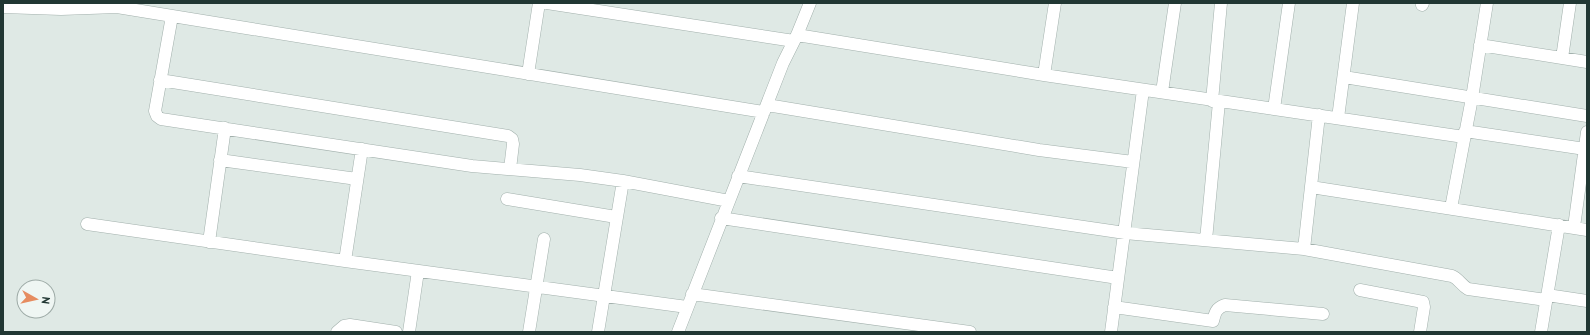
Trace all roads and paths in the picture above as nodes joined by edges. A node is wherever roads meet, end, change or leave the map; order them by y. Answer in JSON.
{"nodes":[{"id":1,"x":538,"y":3,"type":"edge"},
{"id":2,"x":547,"y":3,"type":"edge"},
{"id":3,"x":810,"y":3,"type":"edge"},
{"id":4,"x":1055,"y":3,"type":"edge"},
{"id":5,"x":1175,"y":3,"type":"edge"},
{"id":6,"x":1221,"y":3,"type":"edge"},
{"id":7,"x":1288,"y":3,"type":"edge"},
{"id":8,"x":1353,"y":3,"type":"edge"},
{"id":9,"x":1486,"y":3,"type":"edge"},
{"id":10,"x":1570,"y":3,"type":"edge"},
{"id":11,"x":79,"y":6,"type":"edge"},
{"id":12,"x":3,"y":7,"type":"edge"},
{"id":13,"x":172,"y":16,"type":"junction"},
{"id":14,"x":795,"y":38,"type":"junction"},
{"id":15,"x":1480,"y":45,"type":"junction"},
{"id":16,"x":1562,"y":58,"type":"junction"},
{"id":17,"x":1587,"y":62,"type":"edge"},
{"id":18,"x":528,"y":74,"type":"junction"},
{"id":19,"x":1044,"y":75,"type":"junction"},
{"id":20,"x":1344,"y":77,"type":"junction"},
{"id":21,"x":160,"y":80,"type":"junction"},
{"id":22,"x":1142,"y":90,"type":"junction"},
{"id":23,"x":1162,"y":92,"type":"junction"},
{"id":24,"x":1472,"y":98,"type":"junction"},
{"id":25,"x":1216,"y":101,"type":"junction"},
{"id":26,"x":766,"y":108,"type":"junction"},
{"id":27,"x":1274,"y":110,"type":"junction"},
{"id":28,"x":1319,"y":115,"type":"junction"},
{"id":29,"x":1587,"y":116,"type":"edge"},
{"id":30,"x":1338,"y":118,"type":"junction"},
{"id":31,"x":225,"y":128,"type":"junction"},
{"id":32,"x":1587,"y":132,"type":"edge"},
{"id":33,"x":1465,"y":134,"type":"junction"},
{"id":34,"x":362,"y":149,"type":"junction"},
{"id":35,"x":1585,"y":149,"type":"junction"},
{"id":36,"x":220,"y":160,"type":"junction"},
{"id":37,"x":1133,"y":162,"type":"junction"},
{"id":38,"x":1585,"y":163,"type":"edge"},
{"id":39,"x":510,"y":169,"type":"junction"},
{"id":40,"x":738,"y":176,"type":"junction"},
{"id":41,"x":357,"y":179,"type":"junction"},
{"id":42,"x":623,"y":182,"type":"junction"},
{"id":43,"x":1311,"y":187,"type":"junction"},
{"id":44,"x":507,"y":199,"type":"dead end"},
{"id":45,"x":729,"y":201,"type":"junction"},
{"id":46,"x":1451,"y":208,"type":"junction"},
{"id":47,"x":616,"y":217,"type":"junction"},
{"id":48,"x":721,"y":218,"type":"junction"},
{"id":49,"x":87,"y":224,"type":"dead end"},
{"id":50,"x":1559,"y":225,"type":"junction"},
{"id":51,"x":1574,"y":227,"type":"junction"},
{"id":52,"x":1587,"y":230,"type":"edge"},
{"id":53,"x":1124,"y":233,"type":"junction"},
{"id":54,"x":544,"y":239,"type":"dead end"},
{"id":55,"x":1206,"y":240,"type":"junction"},
{"id":56,"x":209,"y":242,"type":"junction"},
{"id":57,"x":1304,"y":249,"type":"junction"},
{"id":58,"x":345,"y":261,"type":"junction"},
{"id":59,"x":418,"y":271,"type":"junction"},
{"id":60,"x":1118,"y":278,"type":"junction"},
{"id":61,"x":536,"y":288,"type":"junction"},
{"id":62,"x":1360,"y":290,"type":"dead end"},
{"id":63,"x":692,"y":294,"type":"junction"},
{"id":64,"x":603,"y":297,"type":"junction"},
{"id":65,"x":1547,"y":298,"type":"junction"},
{"id":66,"x":1587,"y":301,"type":"edge"},
{"id":67,"x":687,"y":307,"type":"junction"},
{"id":68,"x":1114,"y":307,"type":"junction"},
{"id":69,"x":1323,"y":314,"type":"dead end"},
{"id":70,"x":1213,"y":327,"type":"edge"},
{"id":71,"x":955,"y":331,"type":"edge"},
{"id":72,"x":337,"y":332,"type":"edge"},
{"id":73,"x":396,"y":332,"type":"edge"},
{"id":74,"x":409,"y":332,"type":"edge"},
{"id":75,"x":529,"y":332,"type":"edge"},
{"id":76,"x":598,"y":332,"type":"edge"},
{"id":77,"x":681,"y":332,"type":"edge"},
{"id":78,"x":970,"y":332,"type":"edge"},
{"id":79,"x":1111,"y":332,"type":"edge"},
{"id":80,"x":1420,"y":332,"type":"edge"},
{"id":81,"x":1542,"y":332,"type":"edge"}],
"edges":[{"from":1,"to":18,"type":"street"},
{"from":2,"to":14,"type":"street"},
{"from":3,"to":14,"type":"street"},
{"from":4,"to":19,"type":"street"},
{"from":5,"to":23,"type":"street"},
{"from":6,"to":25,"type":"street"},
{"from":7,"to":27,"type":"street"},
{"from":8,"to":20,"type":"street"},
{"from":9,"to":15,"type":"street"},
{"from":10,"to":16,"type":"street"},
{"from":11,"to":12,"type":"street"},
{"from":11,"to":13,"type":"street"},
{"from":13,"to":18,"type":"street"},
{"from":13,"to":21,"type":"street"},
{"from":14,"to":19,"type":"street"},
{"from":14,"to":26,"type":"street"},
{"from":15,"to":16,"type":"street"},
{"from":15,"to":24,"type":"street"},
{"from":16,"to":17,"type":"street"},
{"from":18,"to":26,"type":"street"},
{"from":19,"to":22,"type":"street"},
{"from":20,"to":24,"type":"street"},
{"from":20,"to":30,"type":"street"},
{"from":21,"to":31,"type":"street"},
{"from":21,"to":39,"type":"street"},
{"from":22,"to":23,"type":"street"},
{"from":22,"to":37,"type":"street"},
{"from":23,"to":25,"type":"street"},
{"from":24,"to":29,"type":"street"},
{"from":24,"to":33,"type":"street"},
{"from":25,"to":27,"type":"street"},
{"from":25,"to":55,"type":"street"},
{"from":26,"to":37,"type":"street"},
{"from":26,"to":40,"type":"street"},
{"from":27,"to":28,"type":"street"},
{"from":28,"to":30,"type":"street"},
{"from":28,"to":43,"type":"street"},
{"from":30,"to":33,"type":"street"},
{"from":31,"to":34,"type":"street"},
{"from":31,"to":36,"type":"street"},
{"from":32,"to":35,"type":"street"},
{"from":33,"to":35,"type":"street"},
{"from":33,"to":46,"type":"street"},
{"from":34,"to":39,"type":"street"},
{"from":34,"to":41,"type":"street"},
{"from":35,"to":38,"type":"street"},
{"from":36,"to":41,"type":"street"},
{"from":36,"to":56,"type":"street"},
{"from":37,"to":53,"type":"street"},
{"from":38,"to":51,"type":"street"},
{"from":39,"to":42,"type":"street"},
{"from":40,"to":45,"type":"street"},
{"from":40,"to":53,"type":"street"},
{"from":41,"to":58,"type":"street"},
{"from":42,"to":45,"type":"street"},
{"from":42,"to":47,"type":"street"},
{"from":43,"to":46,"type":"street"},
{"from":43,"to":57,"type":"street"},
{"from":44,"to":47,"type":"street"},
{"from":45,"to":48,"type":"street"},
{"from":46,"to":50,"type":"street"},
{"from":47,"to":64,"type":"street"},
{"from":48,"to":60,"type":"street"},
{"from":48,"to":63,"type":"street"},
{"from":49,"to":56,"type":"street"},
{"from":50,"to":51,"type":"street"},
{"from":50,"to":65,"type":"street"},
{"from":51,"to":52,"type":"street"},
{"from":53,"to":55,"type":"street"},
{"from":53,"to":60,"type":"street"},
{"from":54,"to":61,"type":"street"},
{"from":55,"to":57,"type":"street"},
{"from":56,"to":58,"type":"street"},
{"from":57,"to":65,"type":"street"},
{"from":58,"to":59,"type":"street"},
{"from":59,"to":61,"type":"street"},
{"from":59,"to":74,"type":"street"},
{"from":60,"to":68,"type":"street"},
{"from":61,"to":64,"type":"street"},
{"from":61,"to":75,"type":"street"},
{"from":62,"to":80,"type":"street"},
{"from":63,"to":67,"type":"street"},
{"from":63,"to":71,"type":"street"},
{"from":64,"to":67,"type":"street"},
{"from":64,"to":76,"type":"street"},
{"from":65,"to":66,"type":"street"},
{"from":65,"to":81,"type":"street"},
{"from":67,"to":77,"type":"street"},
{"from":68,"to":70,"type":"street"},
{"from":68,"to":79,"type":"street"},
{"from":69,"to":70,"type":"street"},
{"from":71,"to":78,"type":"street"},
{"from":72,"to":73,"type":"street"}]}
